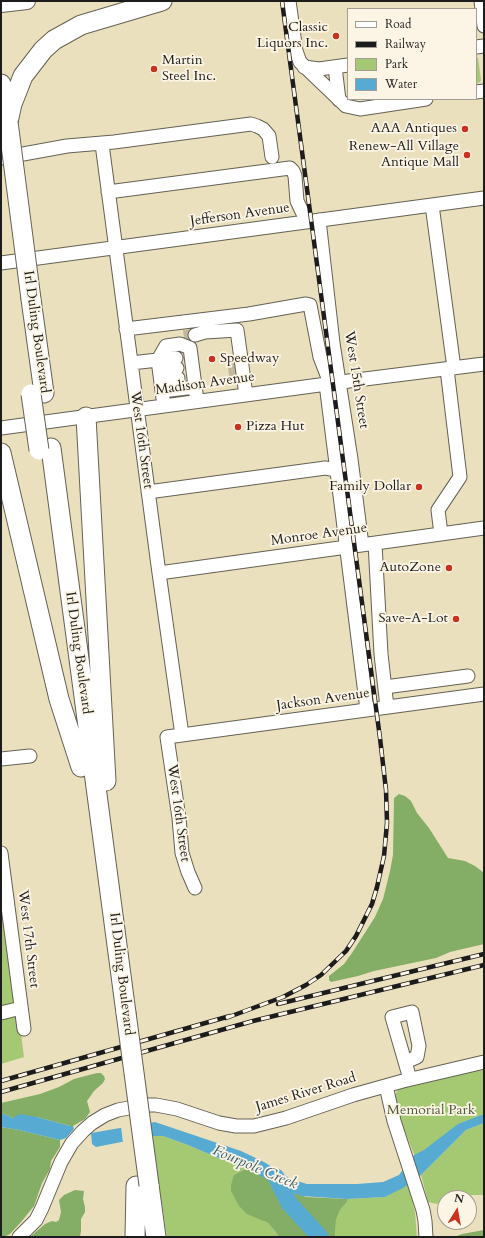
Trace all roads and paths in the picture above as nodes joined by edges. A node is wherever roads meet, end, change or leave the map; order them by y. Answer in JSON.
{"nodes":[{"id":1,"x":27,"y":1,"type":"edge"},
{"id":2,"x":162,"y":1,"type":"edge"},
{"id":3,"x":289,"y":1,"type":"edge"},
{"id":4,"x":481,"y":1,"type":"edge"},
{"id":5,"x":1,"y":4,"type":"edge"},
{"id":6,"x":484,"y":26,"type":"edge"},
{"id":7,"x":342,"y":66,"type":"edge"},
{"id":8,"x":304,"y":67,"type":"junction"},
{"id":9,"x":1,"y":84,"type":"edge"},
{"id":10,"x":339,"y":100,"type":"junction"},
{"id":11,"x":419,"y":100,"type":"edge"},
{"id":12,"x":8,"y":122,"type":"junction"},
{"id":13,"x":102,"y":144,"type":"junction"},
{"id":14,"x":272,"y":157,"type":"dead end"},
{"id":15,"x":1,"y":158,"type":"edge"},
{"id":16,"x":1,"y":172,"type":"edge"},
{"id":17,"x":108,"y":192,"type":"junction"},
{"id":18,"x":484,"y":198,"type":"edge"},
{"id":19,"x":432,"y":205,"type":"junction"},
{"id":20,"x":313,"y":221,"type":"junction"},
{"id":21,"x":115,"y":248,"type":"junction"},
{"id":22,"x":1,"y":263,"type":"edge"},
{"id":23,"x":25,"y":300,"type":"junction"},
{"id":24,"x":126,"y":329,"type":"junction"},
{"id":25,"x":229,"y":330,"type":"junction"},
{"id":26,"x":185,"y":339,"type":"junction"},
{"id":27,"x":131,"y":363,"type":"junction"},
{"id":28,"x":234,"y":363,"type":"tunnel mouth"},
{"id":29,"x":484,"y":364,"type":"edge"},
{"id":30,"x":450,"y":368,"type":"junction"},
{"id":31,"x":186,"y":369,"type":"junction"},
{"id":32,"x":160,"y":375,"type":"junction"},
{"id":33,"x":332,"y":383,"type":"junction"},
{"id":34,"x":242,"y":386,"type":"junction"},
{"id":35,"x":197,"y":401,"type":"junction"},
{"id":36,"x":164,"y":406,"type":"junction"},
{"id":37,"x":137,"y":410,"type":"junction"},
{"id":38,"x":86,"y":417,"type":"junction"},
{"id":39,"x":1,"y":428,"type":"edge"},
{"id":40,"x":45,"y":449,"type":"junction"},
{"id":41,"x":1,"y":453,"type":"edge"},
{"id":42,"x":337,"y":470,"type":"junction"},
{"id":43,"x":148,"y":492,"type":"junction"},
{"id":44,"x":484,"y":528,"type":"edge"},
{"id":45,"x":441,"y":534,"type":"junction"},
{"id":46,"x":368,"y":544,"type":"junction"},
{"id":47,"x":346,"y":547,"type":"junction"},
{"id":48,"x":159,"y":573,"type":"junction"},
{"id":49,"x":468,"y":676,"type":"dead end"},
{"id":50,"x":385,"y":687,"type":"junction"},
{"id":51,"x":484,"y":694,"type":"edge"},
{"id":52,"x":387,"y":707,"type":"junction"},
{"id":53,"x":367,"y":710,"type":"junction"},
{"id":54,"x":182,"y":735,"type":"junction"},
{"id":55,"x":167,"y":737,"type":"joint"},
{"id":56,"x":30,"y":756,"type":"dead end"},
{"id":57,"x":1,"y":759,"type":"edge"},
{"id":58,"x":81,"y":767,"type":"junction"},
{"id":59,"x":1,"y":853,"type":"edge"},
{"id":60,"x":106,"y":866,"type":"junction"},
{"id":61,"x":195,"y":888,"type":"dead end"},
{"id":62,"x":21,"y":1008,"type":"junction"},
{"id":63,"x":1,"y":1013,"type":"edge"},
{"id":64,"x":120,"y":1014,"type":"junction"},
{"id":65,"x":24,"y":1029,"type":"dead end"},
{"id":66,"x":405,"y":1062,"type":"dead end"},
{"id":67,"x":484,"y":1062,"type":"edge"},
{"id":68,"x":410,"y":1079,"type":"junction"},
{"id":69,"x":386,"y":1086,"type":"junction"},
{"id":70,"x":142,"y":1185,"type":"junction"},
{"id":71,"x":153,"y":1236,"type":"edge"},
{"id":72,"x":19,"y":1237,"type":"edge"},
{"id":73,"x":135,"y":1237,"type":"edge"},
{"id":74,"x":426,"y":1237,"type":"edge"}],
"edges":[{"from":1,"to":5,"type":"main road"},
{"from":2,"to":12,"type":"highway"},
{"from":3,"to":8,"type":"street"},
{"from":4,"to":6,"type":"street"},
{"from":7,"to":8,"type":"street"},
{"from":7,"to":10,"type":"street"},
{"from":8,"to":10,"type":"street"},
{"from":9,"to":12,"type":"highway","name":"Irl Duling Boulevard"},
{"from":10,"to":11,"type":"street"},
{"from":12,"to":23,"type":"highway","name":"Irl Duling Boulevard","bridge":true},
{"from":13,"to":14,"type":"street"},
{"from":13,"to":15,"type":"street"},
{"from":13,"to":17,"type":"street","name":"West 16th Street"},
{"from":16,"to":23,"type":"highway","name":"Irl Duling Boulevard"},
{"from":17,"to":20,"type":"street","name":"West 15th Street"},
{"from":17,"to":21,"type":"street","name":"West 16th Street"},
{"from":18,"to":19,"type":"street","name":"Jefferson Avenue"},
{"from":19,"to":20,"type":"street","name":"Jefferson Avenue"},
{"from":19,"to":30,"type":"street"},
{"from":20,"to":21,"type":"street","name":"Jefferson Avenue"},
{"from":20,"to":33,"type":"street","name":"West 15th Street"},
{"from":21,"to":22,"type":"street","name":"Jefferson Avenue"},
{"from":21,"to":24,"type":"street","name":"West 16th Street"},
{"from":23,"to":40,"type":"highway","name":"Irl Duling Boulevard"},
{"from":24,"to":27,"type":"street","name":"West 16th Street"},
{"from":24,"to":33,"type":"street"},
{"from":25,"to":26,"type":"street"},
{"from":25,"to":28,"type":"street"},
{"from":25,"to":34,"type":"street"},
{"from":26,"to":31,"type":"street"},
{"from":26,"to":32,"type":"street"},
{"from":27,"to":32,"type":"street"},
{"from":27,"to":37,"type":"street","name":"West 16th Street"},
{"from":29,"to":30,"type":"street","name":"Madison Avenue"},
{"from":30,"to":33,"type":"street","name":"Madison Avenue"},
{"from":30,"to":45,"type":"street"},
{"from":31,"to":32,"type":"street"},
{"from":31,"to":32,"type":"street"},
{"from":31,"to":32,"type":"street"},
{"from":31,"to":35,"type":"street"},
{"from":32,"to":36,"type":"street"},
{"from":33,"to":34,"type":"street","name":"Madison Avenue"},
{"from":33,"to":42,"type":"street"},
{"from":33,"to":46,"type":"street","name":"West 15th Street"},
{"from":34,"to":35,"type":"street","name":"Madison Avenue"},
{"from":35,"to":36,"type":"street","name":"Madison Avenue"},
{"from":36,"to":37,"type":"street","name":"Madison Avenue"},
{"from":37,"to":38,"type":"street","name":"Madison Avenue"},
{"from":37,"to":43,"type":"street","name":"West 16th Street"},
{"from":38,"to":39,"type":"street","name":"Madison Avenue"},
{"from":38,"to":60,"type":"highway"},
{"from":40,"to":58,"type":"highway","name":"Irl Duling Boulevard"},
{"from":40,"to":60,"type":"highway","name":"Irl Duling Boulevard"},
{"from":41,"to":58,"type":"highway"},
{"from":42,"to":43,"type":"street"},
{"from":42,"to":47,"type":"street"},
{"from":43,"to":48,"type":"street","name":"West 16th Street"},
{"from":44,"to":45,"type":"street","name":"Monroe Avenue"},
{"from":45,"to":46,"type":"street","name":"Monroe Avenue"},
{"from":46,"to":47,"type":"street","name":"Monroe Avenue"},
{"from":46,"to":50,"type":"street","name":"West 15th Street"},
{"from":47,"to":48,"type":"street","name":"Monroe Avenue"},
{"from":47,"to":53,"type":"street"},
{"from":48,"to":54,"type":"street","name":"West 16th Street"},
{"from":49,"to":50,"type":"street"},
{"from":50,"to":52,"type":"street","name":"West 15th Street"},
{"from":51,"to":52,"type":"street","name":"Jackson Avenue"},
{"from":52,"to":53,"type":"street","name":"Jackson Avenue"},
{"from":53,"to":54,"type":"street","name":"Jackson Avenue"},
{"from":54,"to":55,"type":"street","name":"Jackson Avenue"},
{"from":55,"to":61,"type":"street","name":"West 16th Street"},
{"from":56,"to":57,"type":"street"},
{"from":58,"to":64,"type":"highway","name":"Irl Duling Boulevard"},
{"from":59,"to":62,"type":"street","name":"West 17th Street"},
{"from":60,"to":64,"type":"highway","name":"Irl Duling Boulevard"},
{"from":62,"to":63,"type":"street"},
{"from":62,"to":65,"type":"street","name":"West 17th Street"},
{"from":64,"to":70,"type":"highway","name":"Irl Duling Boulevard","bridge":true},
{"from":66,"to":68,"type":"street"},
{"from":67,"to":68,"type":"street","name":"James River Road"},
{"from":68,"to":69,"type":"street","name":"James River Road"},
{"from":69,"to":72,"type":"street","name":"James River Road"},
{"from":69,"to":74,"type":"street"},
{"from":70,"to":71,"type":"highway"},
{"from":70,"to":73,"type":"highway"}]}
